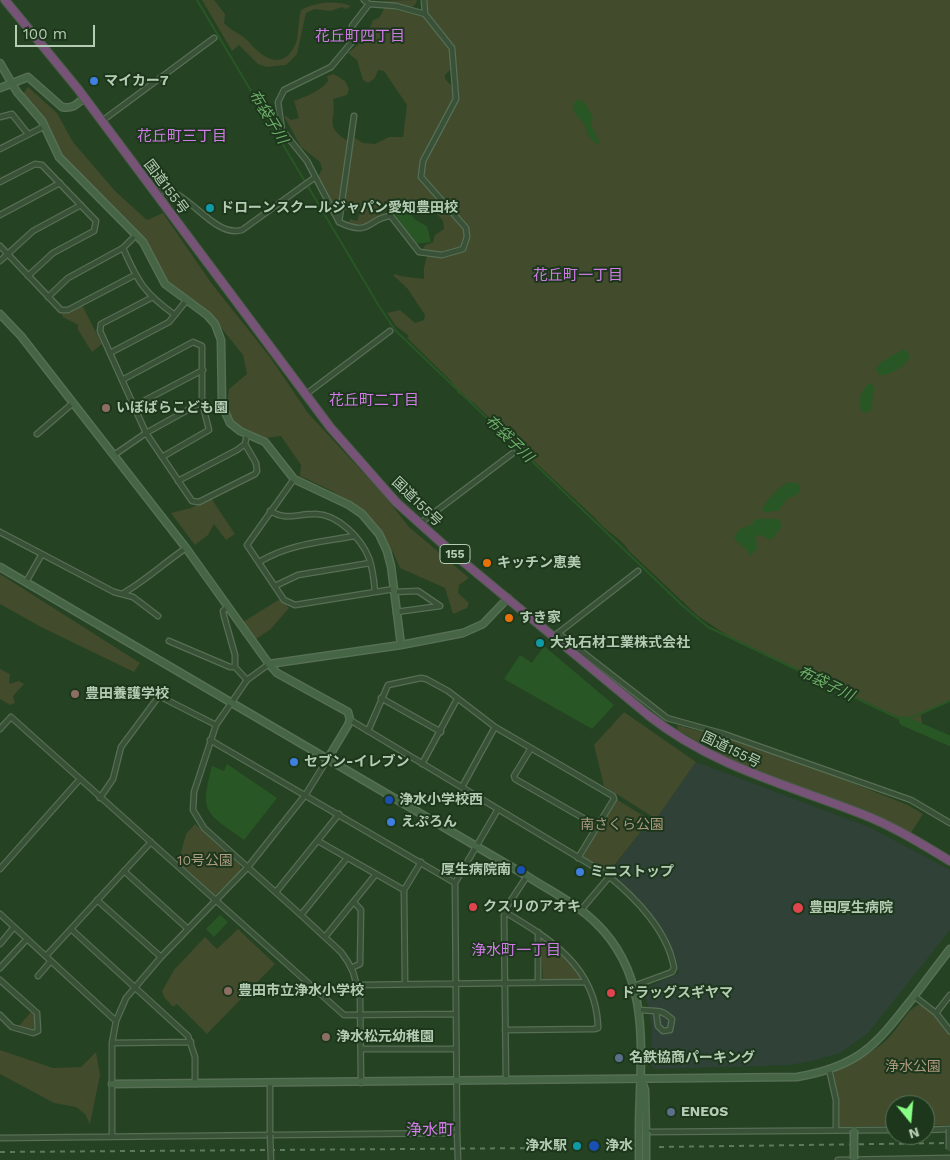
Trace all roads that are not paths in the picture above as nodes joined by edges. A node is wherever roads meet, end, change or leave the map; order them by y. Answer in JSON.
{"nodes":[{"id":1,"x":5,"y":0,"type":"edge"},
{"id":2,"x":364,"y":0,"type":"edge"},
{"id":3,"x":424,"y":0,"type":"edge"},
{"id":4,"x":370,"y":4,"type":"junction"},
{"id":5,"x":424,"y":14,"type":"junction"},
{"id":6,"x":214,"y":38,"type":"dead end"},
{"id":7,"x":0,"y":64,"type":"edge"},
{"id":8,"x":12,"y":84,"type":"junction"},
{"id":9,"x":0,"y":88,"type":"edge"},
{"id":10,"x":84,"y":98,"type":"junction"},
{"id":11,"x":0,"y":116,"type":"edge"},
{"id":12,"x":354,"y":116,"type":"dead end"},
{"id":13,"x":102,"y":121,"type":"junction"},
{"id":14,"x":45,"y":126,"type":"junction"},
{"id":15,"x":28,"y":134,"type":"junction"},
{"id":16,"x":0,"y":149,"type":"edge"},
{"id":17,"x":313,"y":178,"type":"junction"},
{"id":18,"x":0,"y":182,"type":"edge"},
{"id":19,"x":60,"y":183,"type":"junction"},
{"id":20,"x":153,"y":190,"type":"junction"},
{"id":21,"x":81,"y":205,"type":"junction"},
{"id":22,"x":0,"y":214,"type":"edge"},
{"id":23,"x":339,"y":222,"type":"junction"},
{"id":24,"x":136,"y":235,"type":"junction"},
{"id":25,"x":0,"y":246,"type":"edge"},
{"id":26,"x":123,"y":248,"type":"junction"},
{"id":27,"x":8,"y":254,"type":"junction"},
{"id":28,"x":0,"y":261,"type":"edge"},
{"id":29,"x":135,"y":275,"type":"junction"},
{"id":30,"x":28,"y":276,"type":"junction"},
{"id":31,"x":48,"y":297,"type":"junction"},
{"id":32,"x":151,"y":298,"type":"junction"},
{"id":33,"x":186,"y":301,"type":"junction"},
{"id":34,"x":0,"y":314,"type":"edge"},
{"id":35,"x":175,"y":315,"type":"junction"},
{"id":36,"x":390,"y":331,"type":"dead end"},
{"id":37,"x":110,"y":353,"type":"junction"},
{"id":38,"x":202,"y":370,"type":"junction"},
{"id":39,"x":122,"y":380,"type":"junction"},
{"id":40,"x":305,"y":395,"type":"junction"},
{"id":41,"x":202,"y":402,"type":"junction"},
{"id":42,"x":73,"y":403,"type":"junction"},
{"id":43,"x":134,"y":406,"type":"junction"},
{"id":44,"x":146,"y":433,"type":"junction"},
{"id":45,"x":37,"y":434,"type":"dead end"},
{"id":46,"x":247,"y":434,"type":"junction"},
{"id":47,"x":244,"y":444,"type":"junction"},
{"id":48,"x":513,"y":453,"type":"dead end"},
{"id":49,"x":114,"y":455,"type":"junction"},
{"id":50,"x":162,"y":457,"type":"junction"},
{"id":51,"x":294,"y":478,"type":"junction"},
{"id":52,"x":178,"y":481,"type":"junction"},
{"id":53,"x":270,"y":511,"type":"junction"},
{"id":54,"x":419,"y":524,"type":"junction"},
{"id":55,"x":0,"y":532,"type":"edge"},
{"id":56,"x":355,"y":536,"type":"junction"},
{"id":57,"x":186,"y":548,"type":"junction"},
{"id":58,"x":42,"y":554,"type":"junction"},
{"id":59,"x":259,"y":562,"type":"junction"},
{"id":60,"x":370,"y":563,"type":"junction"},
{"id":61,"x":0,"y":567,"type":"edge"},
{"id":62,"x":638,"y":570,"type":"dead end"},
{"id":63,"x":26,"y":582,"type":"junction"},
{"id":64,"x":275,"y":586,"type":"junction"},
{"id":65,"x":394,"y":591,"type":"junction"},
{"id":66,"x":375,"y":592,"type":"junction"},
{"id":67,"x":122,"y":594,"type":"junction"},
{"id":68,"x":508,"y":598,"type":"junction"},
{"id":69,"x":227,"y":607,"type":"junction"},
{"id":70,"x":396,"y":612,"type":"junction"},
{"id":71,"x":158,"y":616,"type":"dead end"},
{"id":72,"x":556,"y":635,"type":"junction"},
{"id":73,"x":169,"y":641,"type":"dead end"},
{"id":74,"x":401,"y":645,"type":"junction"},
{"id":75,"x":269,"y":664,"type":"junction"},
{"id":76,"x":235,"y":667,"type":"junction"},
{"id":77,"x":247,"y":680,"type":"junction"},
{"id":78,"x":381,"y":698,"type":"junction"},
{"id":79,"x":457,"y":699,"type":"junction"},
{"id":80,"x":230,"y":702,"type":"junction"},
{"id":81,"x":350,"y":720,"type":"junction"},
{"id":82,"x":216,"y":725,"type":"junction"},
{"id":83,"x":495,"y":727,"type":"junction"},
{"id":84,"x":0,"y":729,"type":"edge"},
{"id":85,"x":368,"y":731,"type":"junction"},
{"id":86,"x":441,"y":732,"type":"junction"},
{"id":87,"x":210,"y":740,"type":"junction"},
{"id":88,"x":531,"y":748,"type":"junction"},
{"id":89,"x":327,"y":760,"type":"junction"},
{"id":90,"x":422,"y":764,"type":"junction"},
{"id":91,"x":80,"y":779,"type":"junction"},
{"id":92,"x":462,"y":787,"type":"junction"},
{"id":93,"x":306,"y":794,"type":"junction"},
{"id":94,"x":100,"y":798,"type":"junction"},
{"id":95,"x":498,"y":809,"type":"junction"},
{"id":96,"x":339,"y":814,"type":"junction"},
{"id":97,"x":950,"y":824,"type":"edge"},
{"id":98,"x":596,"y":826,"type":"junction"},
{"id":99,"x":318,"y":840,"type":"junction"},
{"id":100,"x":151,"y":842,"type":"junction"},
{"id":101,"x":476,"y":847,"type":"junction"},
{"id":102,"x":347,"y":858,"type":"junction"},
{"id":103,"x":578,"y":858,"type":"junction"},
{"id":104,"x":950,"y":861,"type":"edge"},
{"id":105,"x":421,"y":862,"type":"junction"},
{"id":106,"x":248,"y":867,"type":"junction"},
{"id":107,"x":0,"y":869,"type":"edge"},
{"id":108,"x":124,"y":871,"type":"junction"},
{"id":109,"x":376,"y":874,"type":"junction"},
{"id":110,"x":527,"y":876,"type":"junction"},
{"id":111,"x":609,"y":876,"type":"junction"},
{"id":112,"x":455,"y":883,"type":"junction"},
{"id":113,"x":404,"y":890,"type":"junction"},
{"id":114,"x":276,"y":892,"type":"junction"},
{"id":115,"x":97,"y":900,"type":"junction"},
{"id":116,"x":216,"y":900,"type":"junction"},
{"id":117,"x":354,"y":902,"type":"junction"},
{"id":118,"x":581,"y":910,"type":"junction"},
{"id":119,"x":505,"y":912,"type":"junction"},
{"id":120,"x":0,"y":914,"type":"edge"},
{"id":121,"x":302,"y":915,"type":"junction"},
{"id":122,"x":14,"y":927,"type":"junction"},
{"id":123,"x":71,"y":929,"type":"junction"},
{"id":124,"x":188,"y":929,"type":"junction"},
{"id":125,"x":538,"y":932,"type":"junction"},
{"id":126,"x":325,"y":937,"type":"junction"},
{"id":127,"x":27,"y":939,"type":"junction"},
{"id":128,"x":0,"y":944,"type":"edge"},
{"id":129,"x":950,"y":949,"type":"edge"},
{"id":130,"x":46,"y":956,"type":"junction"},
{"id":131,"x":161,"y":958,"type":"junction"},
{"id":132,"x":51,"y":961,"type":"junction"},
{"id":133,"x":0,"y":968,"type":"edge"},
{"id":134,"x":351,"y":968,"type":"junction"},
{"id":135,"x":38,"y":976,"type":"dead end"},
{"id":136,"x":0,"y":980,"type":"edge"},
{"id":137,"x":538,"y":982,"type":"junction"},
{"id":138,"x":585,"y":982,"type":"junction"},
{"id":139,"x":504,"y":983,"type":"junction"},
{"id":140,"x":405,"y":984,"type":"junction"},
{"id":141,"x":456,"y":984,"type":"junction"},
{"id":142,"x":358,"y":985,"type":"junction"},
{"id":143,"x":134,"y":986,"type":"junction"},
{"id":144,"x":634,"y":986,"type":"junction"},
{"id":145,"x":914,"y":996,"type":"junction"},
{"id":146,"x":950,"y":996,"type":"edge"},
{"id":147,"x":640,"y":1010,"type":"junction"},
{"id":148,"x":656,"y":1011,"type":"junction"},
{"id":149,"x":936,"y":1013,"type":"junction"},
{"id":150,"x":456,"y":1014,"type":"junction"},
{"id":151,"x":0,"y":1015,"type":"edge"},
{"id":152,"x":362,"y":1015,"type":"junction"},
{"id":153,"x":116,"y":1021,"type":"junction"},
{"id":154,"x":505,"y":1030,"type":"junction"},
{"id":155,"x":950,"y":1031,"type":"edge"},
{"id":156,"x":191,"y":1042,"type":"junction"},
{"id":157,"x":112,"y":1043,"type":"junction"},
{"id":158,"x":362,"y":1049,"type":"junction"},
{"id":159,"x":456,"y":1049,"type":"junction"},
{"id":160,"x":829,"y":1069,"type":"junction"},
{"id":161,"x":506,"y":1080,"type":"junction"},
{"id":162,"x":641,"y":1080,"type":"junction"},
{"id":163,"x":456,"y":1081,"type":"junction"},
{"id":164,"x":361,"y":1083,"type":"junction"},
{"id":165,"x":112,"y":1084,"type":"junction"},
{"id":166,"x":195,"y":1084,"type":"junction"},
{"id":167,"x":270,"y":1084,"type":"junction"},
{"id":168,"x":949,"y":1129,"type":"edge"},
{"id":169,"x":836,"y":1130,"type":"junction"},
{"id":170,"x":854,"y":1130,"type":"junction"},
{"id":171,"x":885,"y":1130,"type":"edge"},
{"id":172,"x":935,"y":1130,"type":"edge"},
{"id":173,"x":642,"y":1132,"type":"junction"},
{"id":174,"x":457,"y":1133,"type":"junction"},
{"id":175,"x":270,"y":1135,"type":"junction"},
{"id":176,"x":112,"y":1136,"type":"junction"},
{"id":177,"x":0,"y":1138,"type":"edge"},
{"id":178,"x":949,"y":1150,"type":"edge"},
{"id":179,"x":950,"y":1158,"type":"edge"},
{"id":180,"x":854,"y":1159,"type":"edge"},
{"id":181,"x":271,"y":1160,"type":"edge"},
{"id":182,"x":458,"y":1160,"type":"edge"},
{"id":183,"x":639,"y":1160,"type":"edge"},
{"id":184,"x":646,"y":1160,"type":"edge"},
{"id":185,"x":838,"y":1160,"type":"edge"},
{"id":186,"x":870,"y":1160,"type":"edge"}],
"edges":[{"from":1,"to":10,"type":"highway","name":"国道155号","number":"155"},
{"from":2,"to":4,"type":"street"},
{"from":3,"to":5,"type":"street"},
{"from":4,"to":5,"type":"street"},
{"from":4,"to":17,"type":"street"},
{"from":5,"to":23,"type":"street"},
{"from":6,"to":13,"type":"street"},
{"from":7,"to":8,"type":"street"},
{"from":8,"to":9,"type":"street"},
{"from":8,"to":10,"type":"street"},
{"from":8,"to":14,"type":"street"},
{"from":10,"to":13,"type":"highway","name":"国道155号","number":"155"},
{"from":11,"to":15,"type":"street"},
{"from":12,"to":23,"type":"street"},
{"from":13,"to":20,"type":"highway","name":"国道155号","number":"155"},
{"from":14,"to":15,"type":"street"},
{"from":14,"to":24,"type":"street"},
{"from":15,"to":16,"type":"street"},
{"from":17,"to":20,"type":"street"},
{"from":17,"to":23,"type":"street"},
{"from":18,"to":19,"type":"street"},
{"from":19,"to":21,"type":"street"},
{"from":19,"to":22,"type":"street"},
{"from":20,"to":40,"type":"highway","name":"国道155号","number":"155"},
{"from":21,"to":27,"type":"street"},
{"from":21,"to":30,"type":"street"},
{"from":24,"to":26,"type":"street"},
{"from":24,"to":33,"type":"street"},
{"from":25,"to":27,"type":"street"},
{"from":26,"to":29,"type":"street"},
{"from":26,"to":31,"type":"street"},
{"from":27,"to":28,"type":"street"},
{"from":27,"to":30,"type":"street"},
{"from":29,"to":31,"type":"street"},
{"from":29,"to":32,"type":"street"},
{"from":30,"to":31,"type":"street"},
{"from":32,"to":35,"type":"street"},
{"from":32,"to":37,"type":"street"},
{"from":33,"to":35,"type":"street"},
{"from":33,"to":46,"type":"street"},
{"from":34,"to":42,"type":"street"},
{"from":35,"to":37,"type":"street"},
{"from":36,"to":40,"type":"street"},
{"from":37,"to":39,"type":"street"},
{"from":38,"to":39,"type":"street"},
{"from":38,"to":41,"type":"street"},
{"from":38,"to":43,"type":"street"},
{"from":39,"to":43,"type":"street"},
{"from":40,"to":54,"type":"highway","name":"国道155号","number":"155"},
{"from":41,"to":44,"type":"street"},
{"from":41,"to":50,"type":"street"},
{"from":42,"to":45,"type":"street"},
{"from":42,"to":49,"type":"street"},
{"from":43,"to":44,"type":"street"},
{"from":44,"to":49,"type":"street"},
{"from":44,"to":50,"type":"street"},
{"from":46,"to":47,"type":"street"},
{"from":46,"to":51,"type":"street"},
{"from":47,"to":52,"type":"street"},
{"from":47,"to":52,"type":"street"},
{"from":48,"to":54,"type":"street"},
{"from":49,"to":57,"type":"street"},
{"from":50,"to":52,"type":"street"},
{"from":51,"to":53,"type":"street"},
{"from":51,"to":65,"type":"street"},
{"from":53,"to":56,"type":"street"},
{"from":53,"to":59,"type":"street"},
{"from":54,"to":68,"type":"highway","name":"国道155号","number":"155"},
{"from":55,"to":58,"type":"street"},
{"from":56,"to":59,"type":"street"},
{"from":56,"to":60,"type":"street"},
{"from":57,"to":67,"type":"street"},
{"from":57,"to":69,"type":"street"},
{"from":58,"to":63,"type":"street"},
{"from":58,"to":67,"type":"street"},
{"from":59,"to":64,"type":"street"},
{"from":60,"to":64,"type":"street"},
{"from":60,"to":66,"type":"street"},
{"from":61,"to":63,"type":"street"},
{"from":62,"to":72,"type":"street"},
{"from":63,"to":80,"type":"street"},
{"from":64,"to":66,"type":"street"},
{"from":65,"to":66,"type":"street"},
{"from":65,"to":70,"type":"street"},
{"from":65,"to":70,"type":"street"},
{"from":67,"to":71,"type":"street"},
{"from":68,"to":72,"type":"highway","name":"国道155号","number":"155"},
{"from":68,"to":74,"type":"street"},
{"from":69,"to":75,"type":"street"},
{"from":69,"to":76,"type":"street"},
{"from":70,"to":74,"type":"street"},
{"from":72,"to":97,"type":"street"},
{"from":72,"to":104,"type":"highway","name":"国道155号","number":"155"},
{"from":73,"to":76,"type":"street"},
{"from":74,"to":75,"type":"street"},
{"from":75,"to":77,"type":"street"},
{"from":75,"to":81,"type":"street"},
{"from":76,"to":77,"type":"street"},
{"from":77,"to":80,"type":"street"},
{"from":78,"to":79,"type":"street"},
{"from":78,"to":85,"type":"street"},
{"from":78,"to":86,"type":"street"},
{"from":79,"to":83,"type":"street"},
{"from":79,"to":86,"type":"street"},
{"from":80,"to":82,"type":"street"},
{"from":80,"to":89,"type":"street"},
{"from":81,"to":85,"type":"street"},
{"from":81,"to":89,"type":"street"},
{"from":82,"to":87,"type":"street"},
{"from":82,"to":94,"type":"street"},
{"from":83,"to":88,"type":"street"},
{"from":83,"to":92,"type":"street"},
{"from":84,"to":91,"type":"street"},
{"from":85,"to":90,"type":"street"},
{"from":86,"to":90,"type":"street"},
{"from":87,"to":93,"type":"street"},
{"from":87,"to":106,"type":"street"},
{"from":88,"to":98,"type":"street"},
{"from":88,"to":98,"type":"street"},
{"from":89,"to":93,"type":"street"},
{"from":89,"to":101,"type":"street"},
{"from":90,"to":92,"type":"street"},
{"from":91,"to":94,"type":"street"},
{"from":91,"to":107,"type":"street"},
{"from":92,"to":95,"type":"street"},
{"from":93,"to":96,"type":"street"},
{"from":93,"to":106,"type":"street"},
{"from":94,"to":100,"type":"street"},
{"from":95,"to":101,"type":"street"},
{"from":95,"to":103,"type":"street"},
{"from":96,"to":99,"type":"street"},
{"from":96,"to":105,"type":"street"},
{"from":98,"to":103,"type":"street"},
{"from":99,"to":102,"type":"street"},
{"from":99,"to":114,"type":"street"},
{"from":100,"to":108,"type":"street"},
{"from":100,"to":116,"type":"street"},
{"from":101,"to":110,"type":"street"},
{"from":101,"to":112,"type":"street"},
{"from":102,"to":109,"type":"street"},
{"from":102,"to":121,"type":"street"},
{"from":103,"to":111,"type":"street"},
{"from":105,"to":112,"type":"street"},
{"from":105,"to":113,"type":"street"},
{"from":106,"to":114,"type":"street"},
{"from":106,"to":116,"type":"street"},
{"from":108,"to":115,"type":"street"},
{"from":108,"to":124,"type":"street"},
{"from":109,"to":113,"type":"street"},
{"from":109,"to":117,"type":"street"},
{"from":110,"to":118,"type":"street"},
{"from":110,"to":119,"type":"street"},
{"from":111,"to":118,"type":"street"},
{"from":111,"to":144,"type":"street"},
{"from":112,"to":141,"type":"street"},
{"from":113,"to":140,"type":"street"},
{"from":114,"to":121,"type":"street"},
{"from":115,"to":123,"type":"street"},
{"from":115,"to":131,"type":"street"},
{"from":116,"to":124,"type":"street"},
{"from":116,"to":152,"type":"street"},
{"from":117,"to":126,"type":"street"},
{"from":117,"to":134,"type":"street"},
{"from":118,"to":144,"type":"street"},
{"from":119,"to":125,"type":"street"},
{"from":119,"to":139,"type":"street"},
{"from":120,"to":122,"type":"street"},
{"from":121,"to":126,"type":"street"},
{"from":122,"to":127,"type":"street"},
{"from":122,"to":128,"type":"street"},
{"from":123,"to":130,"type":"street"},
{"from":123,"to":143,"type":"street"},
{"from":124,"to":131,"type":"street"},
{"from":125,"to":137,"type":"street"},
{"from":125,"to":138,"type":"street"},
{"from":126,"to":134,"type":"street"},
{"from":127,"to":130,"type":"street"},
{"from":127,"to":133,"type":"street"},
{"from":129,"to":145,"type":"street"},
{"from":130,"to":132,"type":"street"},
{"from":131,"to":143,"type":"street"},
{"from":132,"to":135,"type":"street"},
{"from":132,"to":153,"type":"street"},
{"from":134,"to":142,"type":"street"},
{"from":136,"to":151,"type":"street"},
{"from":137,"to":138,"type":"street"},
{"from":137,"to":139,"type":"street"},
{"from":138,"to":154,"type":"street"},
{"from":139,"to":141,"type":"street"},
{"from":139,"to":154,"type":"street"},
{"from":140,"to":141,"type":"street"},
{"from":140,"to":142,"type":"street"},
{"from":141,"to":150,"type":"street"},
{"from":142,"to":152,"type":"street"},
{"from":143,"to":153,"type":"street"},
{"from":143,"to":156,"type":"street"},
{"from":144,"to":147,"type":"street"},
{"from":145,"to":149,"type":"street"},
{"from":145,"to":160,"type":"street"},
{"from":146,"to":149,"type":"street"},
{"from":147,"to":148,"type":"street"},
{"from":147,"to":162,"type":"street"},
{"from":148,"to":148,"type":"street"},
{"from":149,"to":155,"type":"street"},
{"from":150,"to":152,"type":"street"},
{"from":150,"to":159,"type":"street"},
{"from":152,"to":158,"type":"street"},
{"from":153,"to":157,"type":"street"},
{"from":154,"to":161,"type":"street"},
{"from":156,"to":157,"type":"street"},
{"from":156,"to":166,"type":"street"},
{"from":157,"to":165,"type":"street"},
{"from":158,"to":159,"type":"street"},
{"from":158,"to":164,"type":"street"},
{"from":159,"to":163,"type":"street"},
{"from":160,"to":162,"type":"street"},
{"from":160,"to":169,"type":"street"},
{"from":161,"to":162,"type":"street"},
{"from":161,"to":163,"type":"street"},
{"from":162,"to":173,"type":"street"},
{"from":163,"to":164,"type":"street"},
{"from":163,"to":174,"type":"street"},
{"from":164,"to":167,"type":"street"},
{"from":165,"to":166,"type":"street"},
{"from":165,"to":176,"type":"street"},
{"from":166,"to":167,"type":"street"},
{"from":167,"to":175,"type":"street"},
{"from":168,"to":172,"type":"street"},
{"from":168,"to":178,"type":"street","bridge":true},
{"from":169,"to":170,"type":"street"},
{"from":169,"to":173,"type":"street"},
{"from":170,"to":171,"type":"street"},
{"from":170,"to":180,"type":"street","bridge":true},
{"from":173,"to":183,"type":"street","bridge":true},
{"from":173,"to":184,"type":"street","bridge":true},
{"from":174,"to":175,"type":"street"},
{"from":174,"to":182,"type":"street","bridge":true},
{"from":175,"to":176,"type":"street"},
{"from":175,"to":181,"type":"street","bridge":true},
{"from":176,"to":177,"type":"street"},
{"from":178,"to":179,"type":"street"},
{"from":179,"to":186,"type":"street"},
{"from":180,"to":185,"type":"street"},
{"from":180,"to":186,"type":"street"}]}
